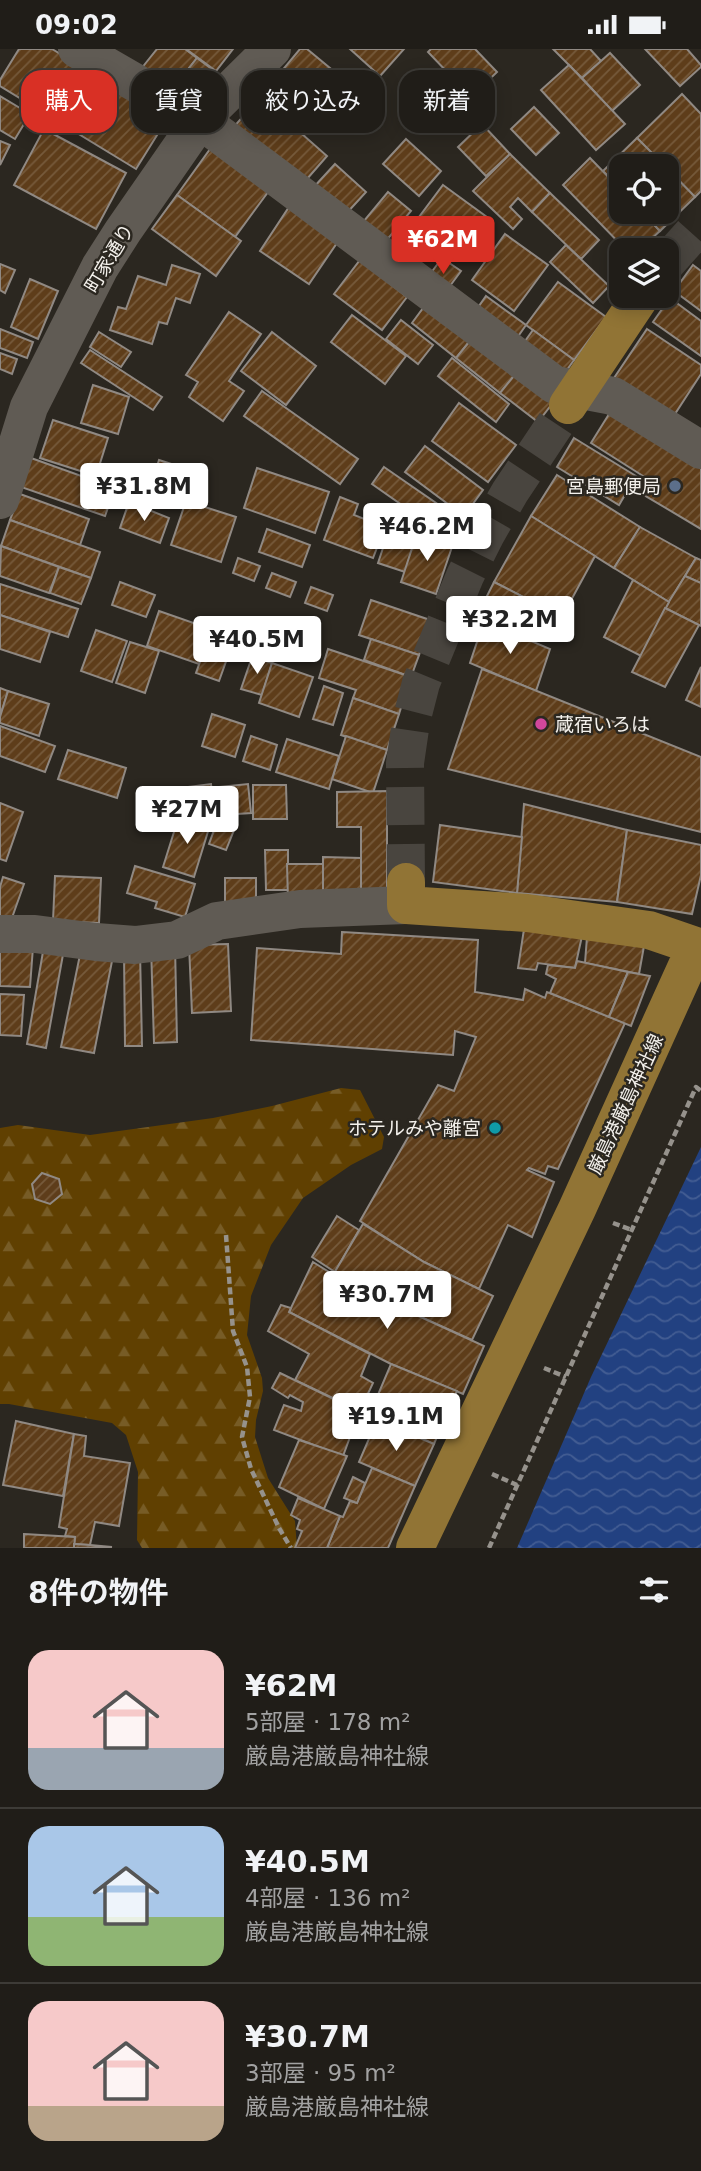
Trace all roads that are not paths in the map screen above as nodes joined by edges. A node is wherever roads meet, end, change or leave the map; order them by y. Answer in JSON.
{"nodes":[{"id":1,"x":77,"y":49,"type":"edge"},
{"id":2,"x":272,"y":49,"type":"edge"},
{"id":3,"x":131,"y":80,"type":"edge"},
{"id":4,"x":227,"y":93,"type":"edge"},
{"id":5,"x":191,"y":133,"type":"edge"},
{"id":6,"x":217,"y":133,"type":"edge"},
{"id":7,"x":633,"y":308,"type":"edge"},
{"id":8,"x":573,"y":397,"type":"junction"},
{"id":9,"x":701,"y":450,"type":"edge"},
{"id":10,"x":0,"y":500,"type":"edge"},
{"id":11,"x":406,"y":893,"type":"joint"},
{"id":12,"x":0,"y":934,"type":"edge"},
{"id":13,"x":699,"y":941,"type":"edge"},
{"id":14,"x":415,"y":1548,"type":"edge"}],
"edges":[{"from":1,"to":3,"type":"street"},
{"from":2,"to":4,"type":"street","name":"町家通り"},
{"from":5,"to":10,"type":"street","name":"町家通り"},
{"from":6,"to":8,"type":"street"},
{"from":7,"to":8,"type":"main road"},
{"from":8,"to":9,"type":"street"},
{"from":11,"to":12,"type":"street"},
{"from":11,"to":13,"type":"main road","name":"厳島港厳島神社線"},
{"from":13,"to":14,"type":"main road","name":"厳島港厳島神社線"}]}
